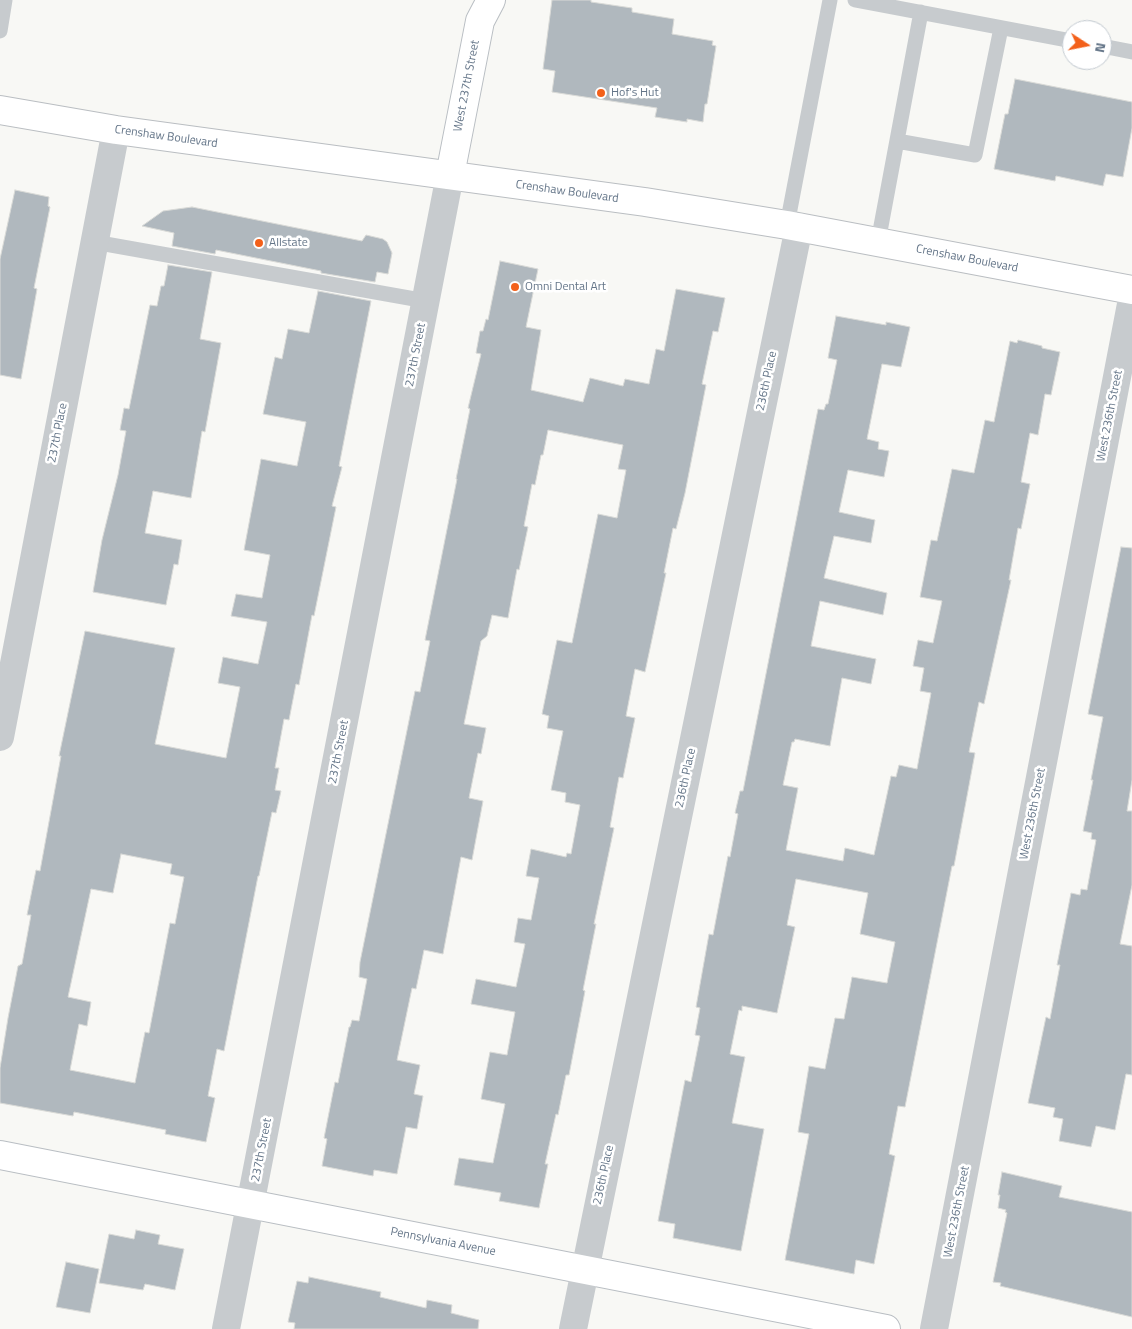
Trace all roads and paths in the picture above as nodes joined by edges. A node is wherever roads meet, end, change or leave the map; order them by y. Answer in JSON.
{"nodes":[{"id":1,"x":5,"y":0,"type":"edge"},
{"id":2,"x":491,"y":0,"type":"edge"},
{"id":3,"x":830,"y":0,"type":"edge"},
{"id":4,"x":855,"y":0,"type":"edge"},
{"id":5,"x":921,"y":12,"type":"junction"},
{"id":6,"x":1001,"y":28,"type":"junction"},
{"id":7,"x":0,"y":31,"type":"edge"},
{"id":8,"x":1062,"y":39,"type":"edge"},
{"id":9,"x":1112,"y":48,"type":"edge"},
{"id":10,"x":1132,"y":52,"type":"edge"},
{"id":11,"x":0,"y":110,"type":"edge"},
{"id":12,"x":116,"y":130,"type":"junction"},
{"id":13,"x":897,"y":141,"type":"junction"},
{"id":14,"x":450,"y":175,"type":"junction"},
{"id":15,"x":793,"y":226,"type":"junction"},
{"id":16,"x":94,"y":242,"type":"junction"},
{"id":17,"x":878,"y":242,"type":"junction"},
{"id":18,"x":1132,"y":290,"type":"edge"},
{"id":19,"x":1132,"y":299,"type":"edge"},
{"id":20,"x":426,"y":301,"type":"junction"},
{"id":21,"x":0,"y":737,"type":"edge"},
{"id":22,"x":0,"y":1155,"type":"edge"},
{"id":23,"x":251,"y":1204,"type":"junction"},
{"id":24,"x":585,"y":1270,"type":"junction"},
{"id":25,"x":226,"y":1329,"type":"edge"},
{"id":26,"x":573,"y":1329,"type":"edge"},
{"id":27,"x":886,"y":1329,"type":"edge"},
{"id":28,"x":934,"y":1329,"type":"edge"}],
"edges":[{"from":1,"to":7,"type":"lane"},
{"from":2,"to":14,"type":"main road","name":"West 237th Street"},
{"from":3,"to":15,"type":"lane"},
{"from":4,"to":5,"type":"lane"},
{"from":5,"to":6,"type":"lane"},
{"from":5,"to":13,"type":"lane"},
{"from":6,"to":8,"type":"lane"},
{"from":6,"to":13,"type":"lane"},
{"from":9,"to":10,"type":"lane"},
{"from":11,"to":12,"type":"main road","name":"Crenshaw Boulevard"},
{"from":12,"to":14,"type":"main road","name":"Crenshaw Boulevard"},
{"from":12,"to":16,"type":"street","name":"237th Place"},
{"from":13,"to":17,"type":"lane"},
{"from":14,"to":15,"type":"main road","name":"Crenshaw Boulevard"},
{"from":14,"to":20,"type":"street","name":"237th Street"},
{"from":15,"to":17,"type":"main road","name":"Crenshaw Boulevard"},
{"from":15,"to":24,"type":"street","name":"236th Place"},
{"from":16,"to":20,"type":"lane"},
{"from":16,"to":21,"type":"street","name":"237th Place"},
{"from":17,"to":18,"type":"main road","name":"Crenshaw Boulevard"},
{"from":19,"to":28,"type":"street","name":"West 236th Street"},
{"from":20,"to":23,"type":"street","name":"237th Street"},
{"from":22,"to":23,"type":"main road","name":"Pennsylvania Avenue"},
{"from":23,"to":24,"type":"main road","name":"Pennsylvania Avenue"},
{"from":23,"to":25,"type":"street","name":"237th Street"},
{"from":24,"to":26,"type":"street","name":"236th Place"},
{"from":24,"to":27,"type":"main road","name":"Pennsylvania Avenue"}]}
